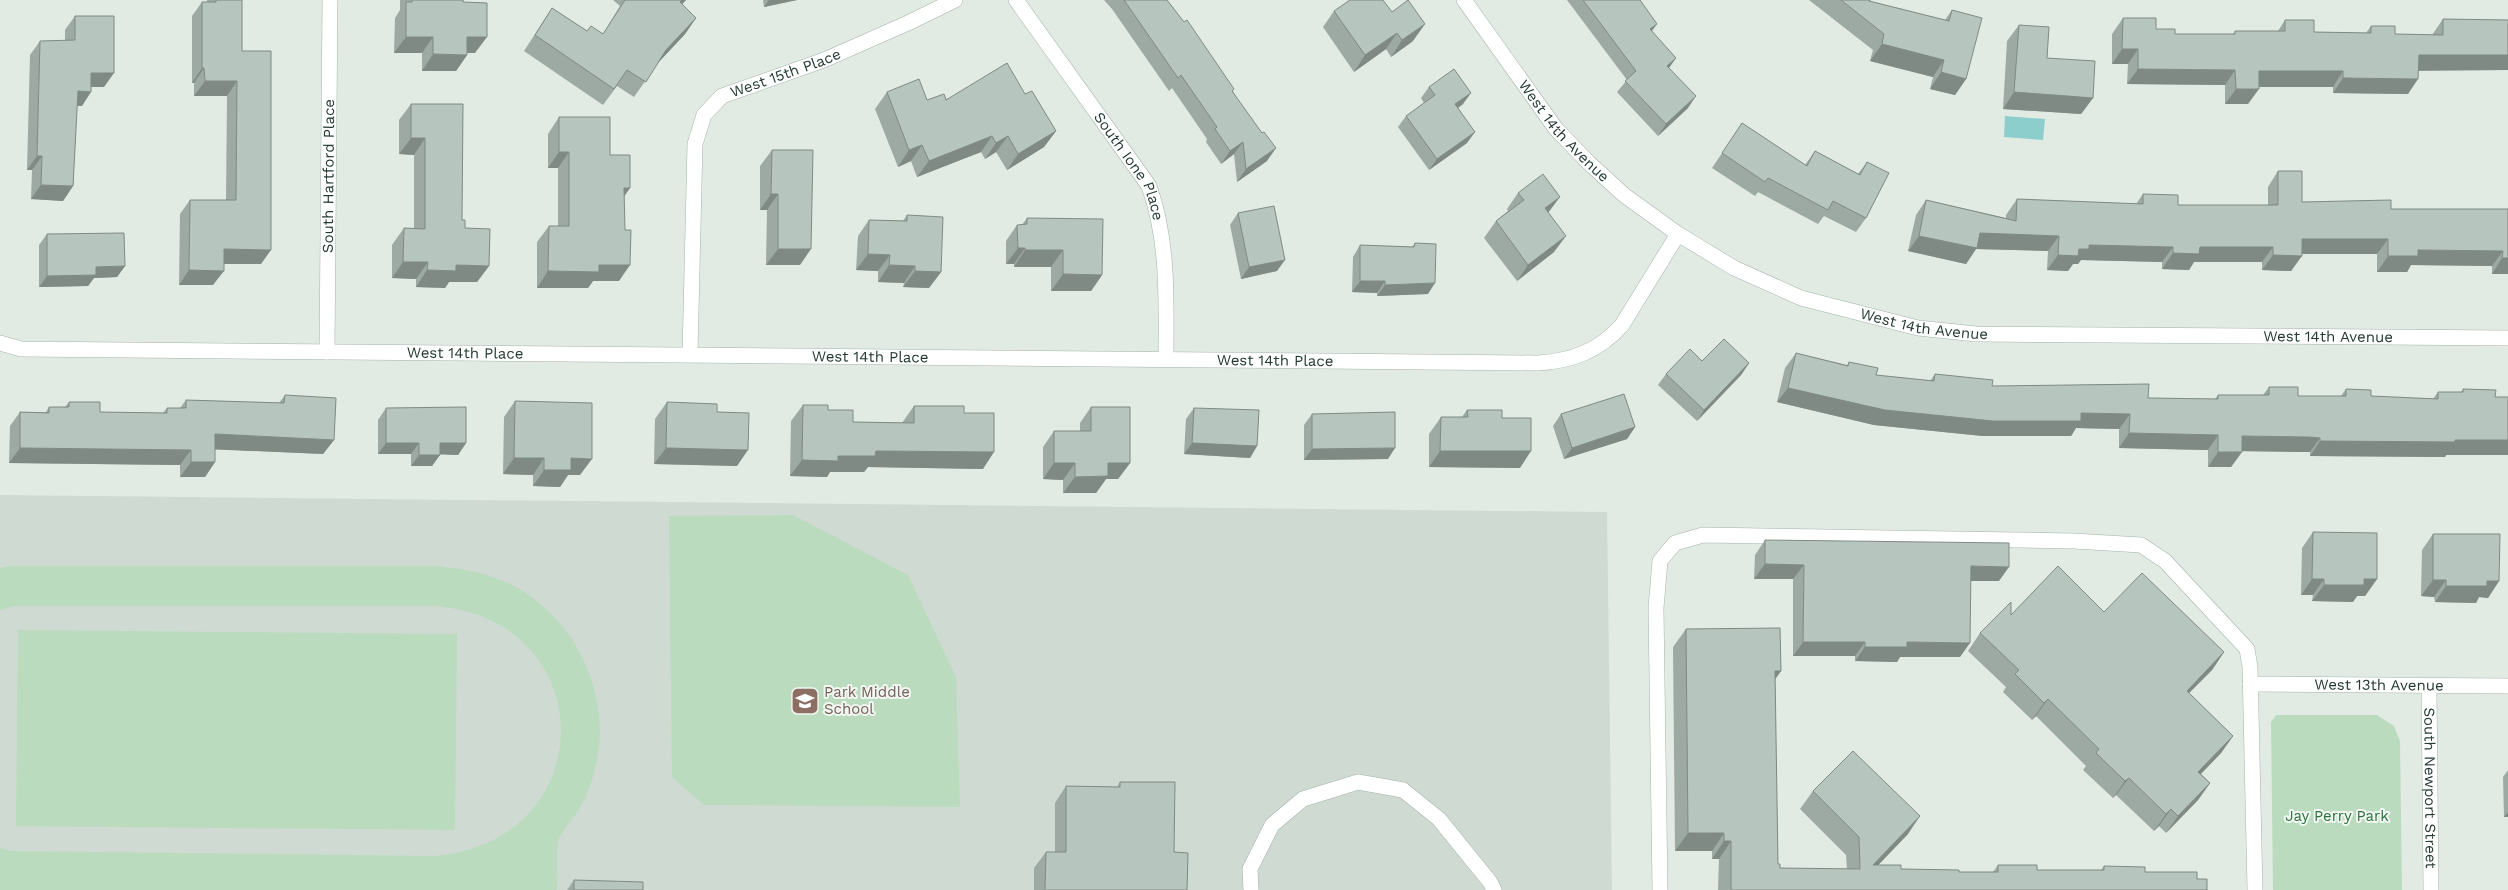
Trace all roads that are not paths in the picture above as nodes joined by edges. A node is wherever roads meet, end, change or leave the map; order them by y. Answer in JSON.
{"nodes":[{"id":1,"x":330,"y":0,"type":"edge"},
{"id":2,"x":955,"y":0,"type":"edge"},
{"id":3,"x":1016,"y":0,"type":"edge"},
{"id":4,"x":1464,"y":0,"type":"edge"},
{"id":5,"x":1678,"y":234,"type":"junction"},
{"id":6,"x":2508,"y":338,"type":"edge"},
{"id":7,"x":0,"y":343,"type":"edge"},
{"id":8,"x":327,"y":352,"type":"junction"},
{"id":9,"x":690,"y":354,"type":"junction"},
{"id":10,"x":1166,"y":359,"type":"junction"},
{"id":11,"x":2250,"y":684,"type":"junction"},
{"id":12,"x":2429,"y":686,"type":"junction"},
{"id":13,"x":2508,"y":686,"type":"edge"},
{"id":14,"x":1251,"y":890,"type":"edge"},
{"id":15,"x":1494,"y":890,"type":"edge"},
{"id":16,"x":1660,"y":890,"type":"edge"},
{"id":17,"x":2256,"y":890,"type":"edge"},
{"id":18,"x":2431,"y":890,"type":"edge"}],
"edges":[{"from":1,"to":8,"type":"street","name":"South Hartford Place"},
{"from":2,"to":9,"type":"street","name":"West 15th Place"},
{"from":3,"to":10,"type":"street","name":"South Ione Place"},
{"from":4,"to":5,"type":"street","name":"West 14th Avenue"},
{"from":5,"to":6,"type":"street","name":"West 14th Avenue"},
{"from":5,"to":10,"type":"street","name":"West 14th Place"},
{"from":7,"to":8,"type":"street","name":"West 14th Place"},
{"from":8,"to":9,"type":"street","name":"West 14th Place"},
{"from":9,"to":10,"type":"street","name":"West 14th Place"},
{"from":11,"to":12,"type":"street","name":"West 13th Avenue"},
{"from":11,"to":16,"type":"street"},
{"from":11,"to":17,"type":"street"},
{"from":12,"to":13,"type":"street","name":"West 13th Avenue"},
{"from":12,"to":18,"type":"street","name":"South Newport Street"},
{"from":14,"to":15,"type":"street"}]}
